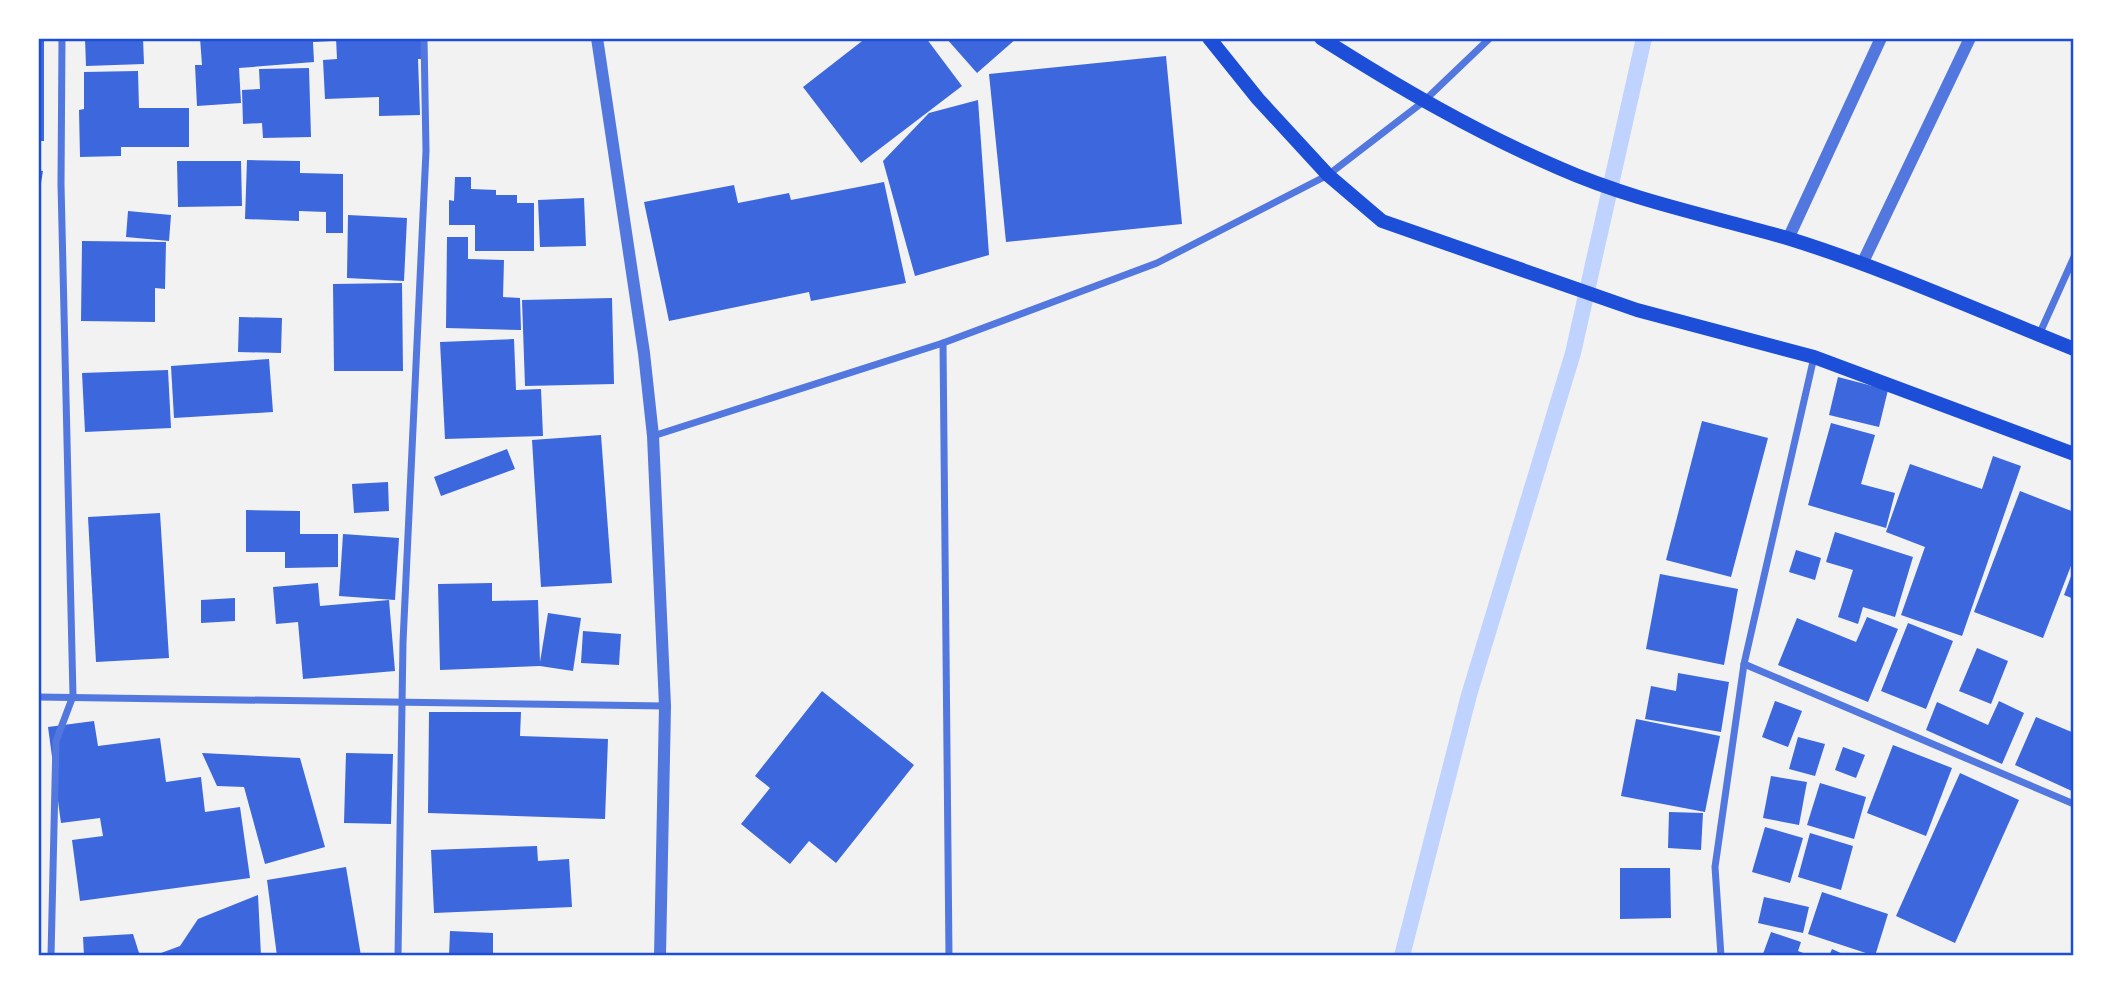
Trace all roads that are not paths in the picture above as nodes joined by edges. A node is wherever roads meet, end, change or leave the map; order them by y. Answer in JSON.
{"nodes":[{"id":1,"x":62,"y":38,"type":"edge"},
{"id":2,"x":424,"y":38,"type":"edge"},
{"id":3,"x":597,"y":38,"type":"edge"},
{"id":4,"x":1209,"y":38,"type":"edge"},
{"id":5,"x":1321,"y":38,"type":"edge"},
{"id":6,"x":1490,"y":38,"type":"edge"},
{"id":7,"x":1881,"y":38,"type":"edge"},
{"id":8,"x":1970,"y":38,"type":"edge"},
{"id":9,"x":1423,"y":102,"type":"junction"},
{"id":10,"x":1328,"y":175,"type":"junction"},
{"id":11,"x":1787,"y":239,"type":"junction"},
{"id":12,"x":2074,"y":257,"type":"edge"},
{"id":13,"x":1862,"y":264,"type":"junction"},
{"id":14,"x":2039,"y":335,"type":"junction"},
{"id":15,"x":943,"y":343,"type":"junction"},
{"id":16,"x":2074,"y":349,"type":"edge"},
{"id":17,"x":1814,"y":357,"type":"junction"},
{"id":18,"x":653,"y":436,"type":"junction"},
{"id":19,"x":2074,"y":454,"type":"edge"},
{"id":20,"x":1744,"y":664,"type":"junction"},
{"id":21,"x":38,"y":696,"type":"edge"},
{"id":22,"x":74,"y":696,"type":"junction"},
{"id":23,"x":402,"y":702,"type":"junction"},
{"id":24,"x":665,"y":706,"type":"junction"},
{"id":25,"x":2074,"y":804,"type":"edge"},
{"id":26,"x":51,"y":956,"type":"edge"},
{"id":27,"x":398,"y":956,"type":"edge"},
{"id":28,"x":660,"y":956,"type":"edge"},
{"id":29,"x":949,"y":956,"type":"edge"},
{"id":30,"x":1721,"y":956,"type":"edge"}],
"edges":[{"from":1,"to":22,"type":"street"},
{"from":2,"to":23,"type":"street"},
{"from":3,"to":18,"type":"street"},
{"from":4,"to":10,"type":"main road"},
{"from":5,"to":9,"type":"main road"},
{"from":6,"to":9,"type":"street"},
{"from":7,"to":11,"type":"street"},
{"from":8,"to":13,"type":"street"},
{"from":9,"to":10,"type":"street"},
{"from":9,"to":11,"type":"main road"},
{"from":10,"to":15,"type":"street"},
{"from":10,"to":17,"type":"main road"},
{"from":11,"to":13,"type":"main road"},
{"from":12,"to":14,"type":"street"},
{"from":13,"to":14,"type":"main road"},
{"from":14,"to":16,"type":"main road"},
{"from":15,"to":18,"type":"street"},
{"from":15,"to":29,"type":"street"},
{"from":17,"to":19,"type":"main road"},
{"from":17,"to":20,"type":"street"},
{"from":18,"to":24,"type":"street"},
{"from":20,"to":25,"type":"street"},
{"from":20,"to":30,"type":"street"},
{"from":21,"to":22,"type":"street"},
{"from":22,"to":23,"type":"street"},
{"from":22,"to":26,"type":"street"},
{"from":23,"to":24,"type":"street"},
{"from":23,"to":27,"type":"street"},
{"from":24,"to":28,"type":"street"}]}
